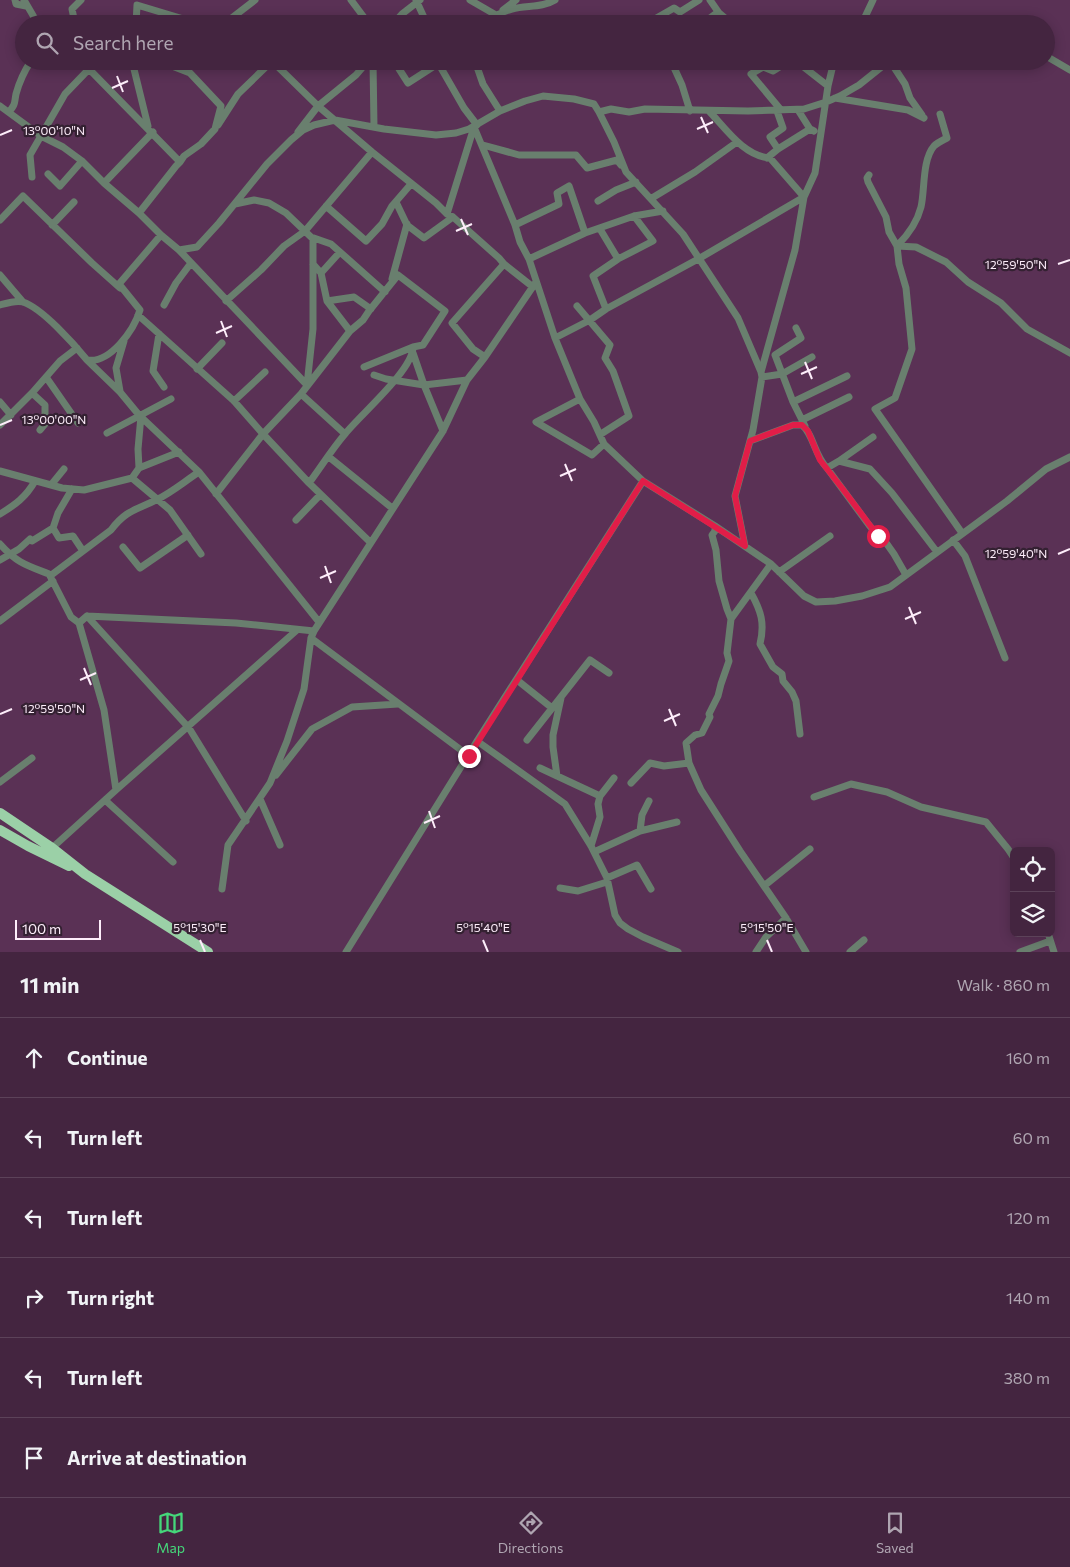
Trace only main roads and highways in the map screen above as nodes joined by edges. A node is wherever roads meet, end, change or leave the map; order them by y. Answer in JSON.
{"nodes":[{"id":1,"x":0,"y":813,"type":"edge"},
{"id":2,"x":0,"y":830,"type":"edge"},
{"id":3,"x":85,"y":874,"type":"junction"},
{"id":4,"x":208,"y":952,"type":"edge"}],
"edges":[{"from":1,"to":3,"type":"highway"},
{"from":2,"to":3,"type":"highway"},
{"from":3,"to":4,"type":"highway"}]}
